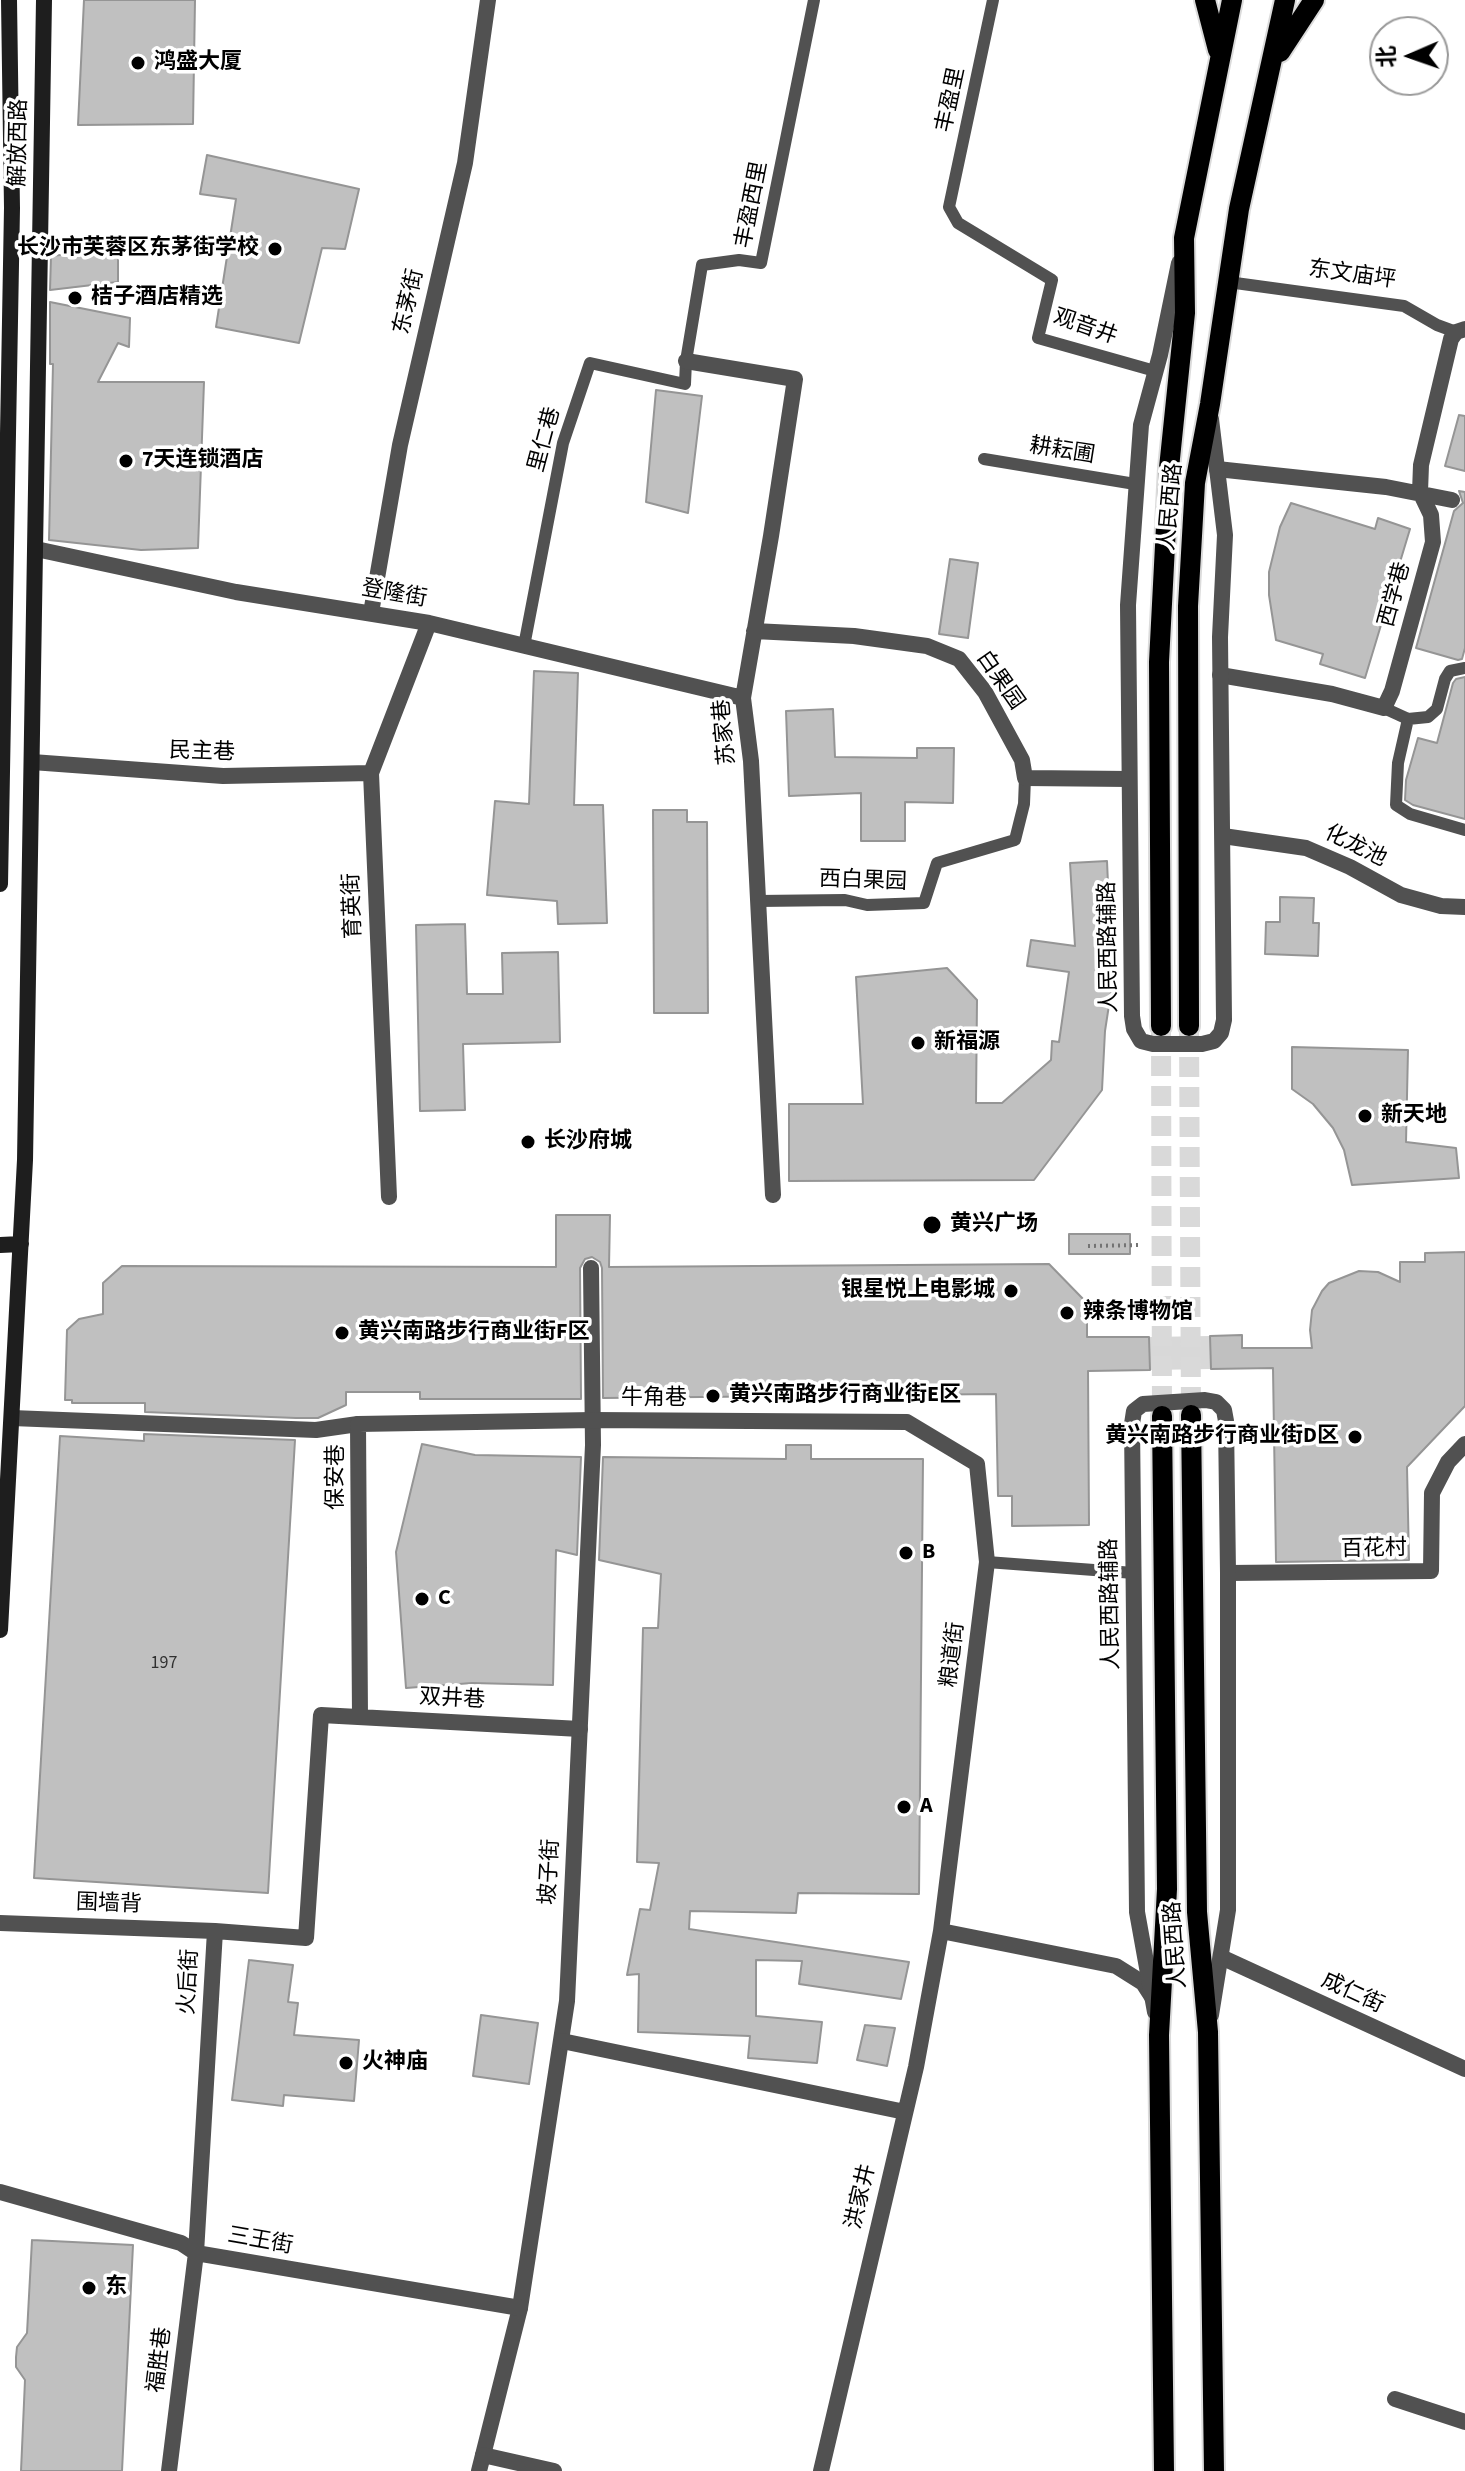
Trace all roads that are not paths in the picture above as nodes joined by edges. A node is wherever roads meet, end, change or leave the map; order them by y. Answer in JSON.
{"nodes":[{"id":1,"x":9,"y":0,"type":"edge"},
{"id":2,"x":44,"y":0,"type":"edge"},
{"id":3,"x":488,"y":0,"type":"edge"},
{"id":4,"x":814,"y":0,"type":"edge"},
{"id":5,"x":993,"y":0,"type":"edge"},
{"id":6,"x":1205,"y":0,"type":"edge"},
{"id":7,"x":1232,"y":0,"type":"edge"},
{"id":8,"x":1285,"y":0,"type":"edge"},
{"id":9,"x":1314,"y":0,"type":"edge"},
{"id":10,"x":1219,"y":59,"type":"junction"},
{"id":11,"x":1267,"y":76,"type":"junction"},
{"id":12,"x":949,"y":207,"type":"joint"},
{"id":13,"x":1184,"y":238,"type":"junction"},
{"id":14,"x":1228,"y":282,"type":"junction"},
{"id":15,"x":1461,"y":330,"type":"edge"},
{"id":16,"x":686,"y":361,"type":"junction"},
{"id":17,"x":1155,"y":371,"type":"junction"},
{"id":18,"x":1210,"y":404,"type":"junction"},
{"id":19,"x":984,"y":459,"type":"dead end"},
{"id":20,"x":1217,"y":469,"type":"junction"},
{"id":21,"x":1135,"y":484,"type":"junction"},
{"id":22,"x":1420,"y":492,"type":"junction"},
{"id":23,"x":1452,"y":500,"type":"dead end"},
{"id":24,"x":36,"y":549,"type":"junction"},
{"id":25,"x":3,"y":609,"type":"edge"},
{"id":26,"x":371,"y":613,"type":"junction"},
{"id":27,"x":429,"y":623,"type":"junction"},
{"id":28,"x":754,"y":631,"type":"junction"},
{"id":29,"x":524,"y":646,"type":"junction"},
{"id":30,"x":1465,"y":668,"type":"edge"},
{"id":31,"x":1220,"y":675,"type":"junction"},
{"id":32,"x":743,"y":698,"type":"junction"},
{"id":33,"x":1384,"y":708,"type":"junction"},
{"id":34,"x":1408,"y":719,"type":"junction"},
{"id":35,"x":32,"y":762,"type":"junction"},
{"id":36,"x":371,"y":773,"type":"junction"},
{"id":37,"x":1025,"y":778,"type":"junction"},
{"id":38,"x":1129,"y":779,"type":"junction"},
{"id":39,"x":0,"y":809,"type":"edge"},
{"id":40,"x":1465,"y":830,"type":"edge"},
{"id":41,"x":1223,"y":836,"type":"junction"},
{"id":42,"x":0,"y":884,"type":"edge"},
{"id":43,"x":758,"y":901,"type":"junction"},
{"id":44,"x":1465,"y":907,"type":"edge"},
{"id":45,"x":1161,"y":1026,"type":"tunnel mouth"},
{"id":46,"x":1189,"y":1026,"type":"tunnel mouth"},
{"id":47,"x":773,"y":1195,"type":"dead end"},
{"id":48,"x":389,"y":1197,"type":"dead end"},
{"id":49,"x":21,"y":1244,"type":"junction"},
{"id":50,"x":0,"y":1245,"type":"edge"},
{"id":51,"x":591,"y":1268,"type":"dead end"},
{"id":52,"x":0,"y":1302,"type":"edge"},
{"id":53,"x":18,"y":1302,"type":"junction"},
{"id":54,"x":1191,"y":1415,"type":"tunnel mouth"},
{"id":55,"x":1162,"y":1416,"type":"tunnel mouth"},
{"id":56,"x":12,"y":1418,"type":"junction"},
{"id":57,"x":593,"y":1420,"type":"junction"},
{"id":58,"x":907,"y":1422,"type":"joint"},
{"id":59,"x":358,"y":1424,"type":"junction"},
{"id":60,"x":1465,"y":1444,"type":"edge"},
{"id":61,"x":987,"y":1562,"type":"junction"},
{"id":62,"x":1134,"y":1573,"type":"junction"},
{"id":63,"x":1228,"y":1573,"type":"junction"},
{"id":64,"x":0,"y":1630,"type":"edge"},
{"id":65,"x":321,"y":1715,"type":"joint"},
{"id":66,"x":360,"y":1717,"type":"junction"},
{"id":67,"x":580,"y":1729,"type":"junction"},
{"id":68,"x":0,"y":1923,"type":"edge"},
{"id":69,"x":215,"y":1931,"type":"junction"},
{"id":70,"x":941,"y":1931,"type":"junction"},
{"id":71,"x":1221,"y":1957,"type":"junction"},
{"id":72,"x":1152,"y":1998,"type":"junction"},
{"id":73,"x":1208,"y":2032,"type":"junction"},
{"id":74,"x":1159,"y":2035,"type":"junction"},
{"id":75,"x":562,"y":2041,"type":"junction"},
{"id":76,"x":1465,"y":2069,"type":"edge"},
{"id":77,"x":905,"y":2112,"type":"junction"},
{"id":78,"x":0,"y":2192,"type":"edge"},
{"id":79,"x":196,"y":2253,"type":"junction"},
{"id":80,"x":520,"y":2308,"type":"junction"},
{"id":81,"x":1395,"y":2399,"type":"dead end"},
{"id":82,"x":1465,"y":2422,"type":"edge"},
{"id":83,"x":481,"y":2463,"type":"edge"},
{"id":84,"x":169,"y":2471,"type":"edge"},
{"id":85,"x":554,"y":2471,"type":"edge"},
{"id":86,"x":821,"y":2471,"type":"edge"},
{"id":87,"x":1164,"y":2471,"type":"edge"},
{"id":88,"x":1214,"y":2471,"type":"edge"}],
"edges":[{"from":1,"to":25,"type":"main road","name":"解放西路"},
{"from":2,"to":24,"type":"main road","name":"解放西路"},
{"from":3,"to":26,"type":"street","name":"东茅街"},
{"from":4,"to":16,"type":"lane","name":"丰盈西里"},
{"from":5,"to":12,"type":"lane","name":"丰盈里"},
{"from":6,"to":10,"type":"main road"},
{"from":7,"to":10,"type":"main road","name":"人民西路"},
{"from":8,"to":11,"type":"main road","name":"人民西路"},
{"from":9,"to":11,"type":"main road"},
{"from":10,"to":13,"type":"main road","name":"人民西路"},
{"from":11,"to":14,"type":"main road","name":"人民西路"},
{"from":12,"to":17,"type":"lane","name":"观音井"},
{"from":13,"to":17,"type":"street","name":"人民西路辅路"},
{"from":13,"to":45,"type":"main road","name":"人民西路"},
{"from":14,"to":15,"type":"lane","name":"东文庙坪"},
{"from":14,"to":18,"type":"main road","name":"人民西路"},
{"from":15,"to":22,"type":"street","name":"西学巷"},
{"from":16,"to":28,"type":"street","name":"苏家巷"},
{"from":16,"to":29,"type":"lane","name":"里仁巷"},
{"from":17,"to":21,"type":"street","name":"人民西路辅路"},
{"from":18,"to":20,"type":"street","name":"人民西路辅路"},
{"from":18,"to":46,"type":"main road","name":"人民西路"},
{"from":19,"to":21,"type":"lane","name":"耕耘圃"},
{"from":20,"to":22,"type":"street"},
{"from":20,"to":31,"type":"street","name":"人民西路辅路"},
{"from":21,"to":38,"type":"street","name":"人民西路辅路"},
{"from":22,"to":23,"type":"street"},
{"from":22,"to":33,"type":"street","name":"西学巷"},
{"from":24,"to":26,"type":"street","name":"登隆街"},
{"from":24,"to":35,"type":"main road","name":"解放西路"},
{"from":25,"to":39,"type":"main road","name":"解放西路"},
{"from":26,"to":27,"type":"street","name":"登隆街"},
{"from":27,"to":29,"type":"street","name":"登隆街"},
{"from":27,"to":36,"type":"street","name":"育英街"},
{"from":28,"to":32,"type":"street","name":"苏家巷"},
{"from":28,"to":37,"type":"street","name":"白果园"},
{"from":29,"to":32,"type":"street","name":"登隆街"},
{"from":30,"to":34,"type":"lane"},
{"from":31,"to":33,"type":"street"},
{"from":31,"to":41,"type":"street","name":"人民西路辅路"},
{"from":32,"to":43,"type":"street","name":"苏家巷"},
{"from":33,"to":34,"type":"lane"},
{"from":34,"to":40,"type":"lane"},
{"from":35,"to":36,"type":"street","name":"民主巷"},
{"from":35,"to":49,"type":"main road","name":"解放西路"},
{"from":36,"to":48,"type":"street","name":"育英街"},
{"from":37,"to":38,"type":"street"},
{"from":37,"to":43,"type":"lane","name":"西白果园"},
{"from":38,"to":41,"type":"street","name":"人民西路辅路"},
{"from":39,"to":42,"type":"main road","name":"解放西路"},
{"from":41,"to":44,"type":"street","name":"化龙池"},
{"from":43,"to":47,"type":"street","name":"苏家巷"},
{"from":49,"to":50,"type":"main road"},
{"from":49,"to":53,"type":"main road","name":"解放西路"},
{"from":51,"to":57,"type":"street","name":"坡子街"},
{"from":52,"to":53,"type":"main road"},
{"from":53,"to":56,"type":"main road","name":"解放西路"},
{"from":54,"to":73,"type":"main road","name":"人民西路"},
{"from":55,"to":74,"type":"main road","name":"人民西路"},
{"from":56,"to":59,"type":"street"},
{"from":56,"to":64,"type":"main road","name":"解放西路"},
{"from":57,"to":58,"type":"street","name":"牛角巷"},
{"from":57,"to":59,"type":"street","name":"保安巷"},
{"from":57,"to":67,"type":"street","name":"坡子街"},
{"from":58,"to":61,"type":"street","name":"粮道街"},
{"from":59,"to":66,"type":"street","name":"保安巷"},
{"from":60,"to":63,"type":"street","name":"百花村"},
{"from":61,"to":62,"type":"lane"},
{"from":61,"to":70,"type":"street","name":"粮道街"},
{"from":62,"to":63,"type":"street","name":"人民西路辅路"},
{"from":62,"to":72,"type":"street","name":"人民西路辅路"},
{"from":63,"to":71,"type":"street","name":"人民西路辅路"},
{"from":65,"to":66,"type":"street","name":"双井巷"},
{"from":65,"to":69,"type":"street","name":"火后街"},
{"from":66,"to":67,"type":"street","name":"双井巷"},
{"from":67,"to":75,"type":"street","name":"坡子街"},
{"from":68,"to":69,"type":"street","name":"围墙背"},
{"from":69,"to":79,"type":"street","name":"火后街"},
{"from":70,"to":72,"type":"street"},
{"from":70,"to":77,"type":"street","name":"洪家井"},
{"from":71,"to":73,"type":"street","name":"人民西路辅路"},
{"from":71,"to":76,"type":"street","name":"成仁街"},
{"from":72,"to":74,"type":"street","name":"人民西路辅路"},
{"from":73,"to":88,"type":"main road","name":"人民西路"},
{"from":74,"to":87,"type":"main road","name":"人民西路"},
{"from":75,"to":77,"type":"street"},
{"from":75,"to":80,"type":"street","name":"坡子街"},
{"from":77,"to":86,"type":"street","name":"洪家井"},
{"from":78,"to":79,"type":"street","name":"三王街"},
{"from":79,"to":80,"type":"street","name":"三王街"},
{"from":79,"to":84,"type":"street","name":"福胜巷"},
{"from":80,"to":83,"type":"street","name":"坡子街"},
{"from":81,"to":82,"type":"street"},
{"from":83,"to":85,"type":"street"}]}
